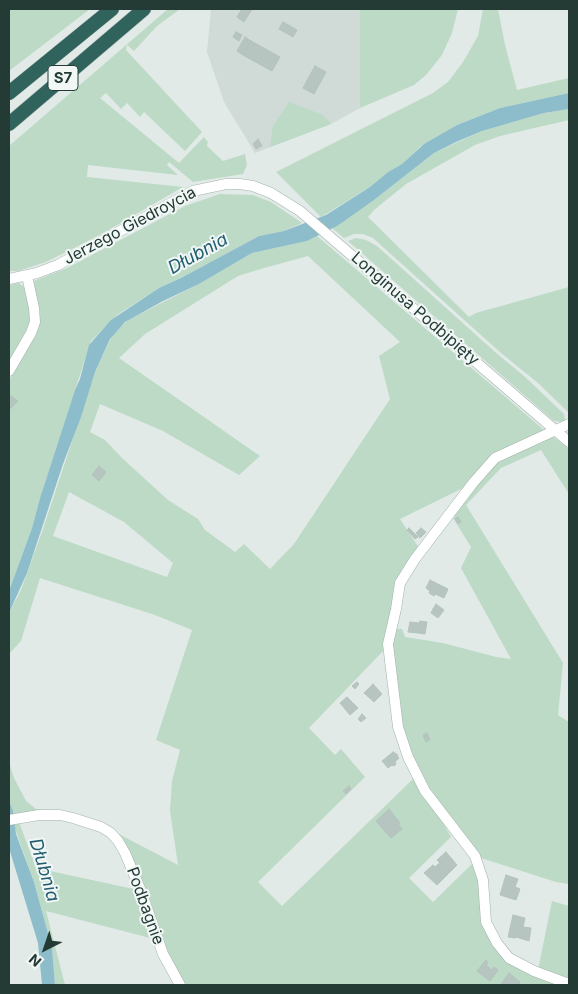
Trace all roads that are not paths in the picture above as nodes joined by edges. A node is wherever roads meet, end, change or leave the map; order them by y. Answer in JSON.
{"nodes":[{"id":1,"x":112,"y":9,"type":"edge"},
{"id":2,"x":144,"y":9,"type":"edge"},
{"id":3,"x":9,"y":93,"type":"edge"},
{"id":4,"x":9,"y":124,"type":"edge"},
{"id":5,"x":253,"y":186,"type":"joint"},
{"id":6,"x":27,"y":276,"type":"junction"},
{"id":7,"x":9,"y":279,"type":"edge"},
{"id":8,"x":9,"y":371,"type":"edge"},
{"id":9,"x":569,"y":424,"type":"edge"},
{"id":10,"x":556,"y":430,"type":"junction"},
{"id":11,"x":569,"y":442,"type":"edge"},
{"id":12,"x":12,"y":820,"type":"edge"},
{"id":13,"x":569,"y":984,"type":"edge"},
{"id":14,"x":180,"y":985,"type":"edge"}],
"edges":[{"from":1,"to":3,"type":"highway","number":"S7"},
{"from":2,"to":4,"type":"highway","number":"S7"},
{"from":5,"to":6,"type":"street","name":"Jerzego Giedroycia"},
{"from":5,"to":10,"type":"street","name":"Longinusa Podbipięty"},
{"from":6,"to":7,"type":"street","name":"Jerzego Giedroycia"},
{"from":6,"to":8,"type":"street"},
{"from":9,"to":10,"type":"street"},
{"from":10,"to":11,"type":"street","name":"Longinusa Podbipięty"},
{"from":10,"to":13,"type":"street"},
{"from":12,"to":14,"type":"street","name":"Podbagnie"}]}
